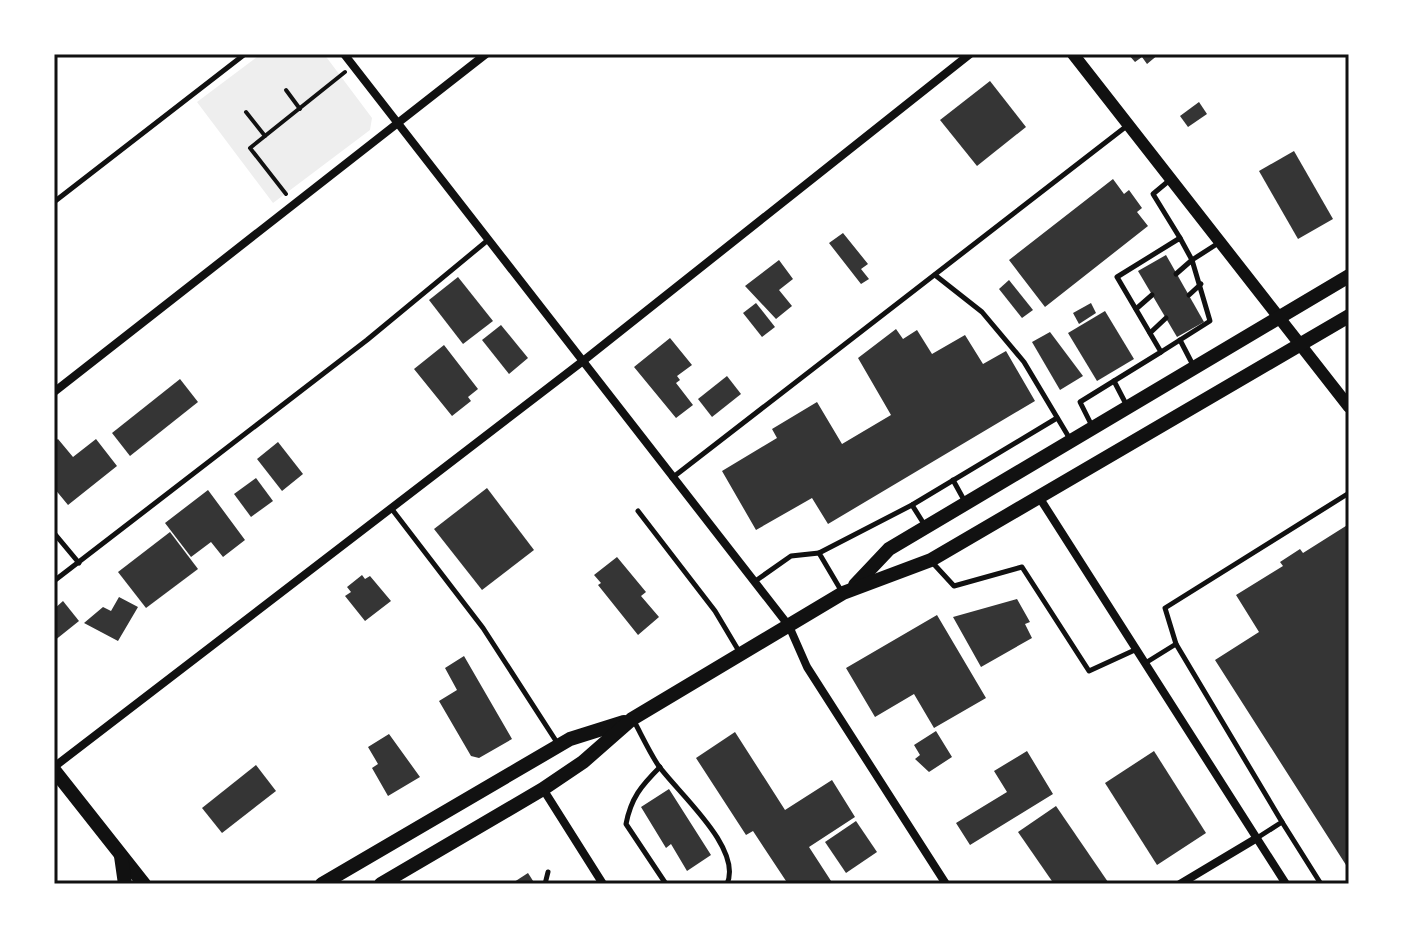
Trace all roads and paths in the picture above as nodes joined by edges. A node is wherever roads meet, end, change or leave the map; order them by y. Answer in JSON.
{"nodes":[{"id":1,"x":245,"y":54,"type":"edge"},
{"id":2,"x":344,"y":54,"type":"edge"},
{"id":3,"x":486,"y":54,"type":"edge"},
{"id":4,"x":970,"y":54,"type":"edge"},
{"id":5,"x":1073,"y":54,"type":"edge"},
{"id":6,"x":353,"y":66,"type":"junction"},
{"id":7,"x":286,"y":90,"type":"dead end"},
{"id":8,"x":300,"y":109,"type":"junction"},
{"id":9,"x":246,"y":112,"type":"dead end"},
{"id":10,"x":397,"y":124,"type":"junction"},
{"id":11,"x":1129,"y":124,"type":"junction"},
{"id":12,"x":265,"y":136,"type":"junction"},
{"id":13,"x":1171,"y":179,"type":"junction"},
{"id":14,"x":54,"y":202,"type":"edge"},
{"id":15,"x":294,"y":205,"type":"junction"},
{"id":16,"x":1180,"y":238,"type":"junction"},
{"id":17,"x":488,"y":240,"type":"junction"},
{"id":18,"x":1221,"y":241,"type":"junction"},
{"id":19,"x":1192,"y":260,"type":"junction"},
{"id":20,"x":1176,"y":274,"type":"dead end"},
{"id":21,"x":935,"y":275,"type":"junction"},
{"id":22,"x":1349,"y":276,"type":"edge"},
{"id":23,"x":1201,"y":284,"type":"junction"},
{"id":24,"x":1152,"y":295,"type":"dead end"},
{"id":25,"x":1189,"y":295,"type":"dead end"},
{"id":26,"x":1136,"y":309,"type":"junction"},
{"id":27,"x":1280,"y":316,"type":"junction"},
{"id":28,"x":1349,"y":316,"type":"edge"},
{"id":29,"x":1166,"y":318,"type":"dead end"},
{"id":30,"x":1150,"y":333,"type":"junction"},
{"id":31,"x":1180,"y":340,"type":"junction"},
{"id":32,"x":1302,"y":344,"type":"junction"},
{"id":33,"x":1161,"y":352,"type":"junction"},
{"id":34,"x":583,"y":361,"type":"junction"},
{"id":35,"x":1194,"y":367,"type":"junction"},
{"id":36,"x":1114,"y":381,"type":"junction"},
{"id":37,"x":54,"y":392,"type":"edge"},
{"id":38,"x":1127,"y":406,"type":"junction"},
{"id":39,"x":1349,"y":407,"type":"edge"},
{"id":40,"x":1057,"y":418,"type":"junction"},
{"id":41,"x":1093,"y":427,"type":"junction"},
{"id":42,"x":1071,"y":440,"type":"junction"},
{"id":43,"x":672,"y":478,"type":"junction"},
{"id":44,"x":953,"y":480,"type":"junction"},
{"id":45,"x":1349,"y":493,"type":"edge"},
{"id":46,"x":1039,"y":497,"type":"junction"},
{"id":47,"x":966,"y":503,"type":"junction"},
{"id":48,"x":912,"y":505,"type":"junction"},
{"id":49,"x":390,"y":507,"type":"junction"},
{"id":50,"x":638,"y":511,"type":"dead end"},
{"id":51,"x":925,"y":527,"type":"junction"},
{"id":52,"x":54,"y":533,"type":"edge"},
{"id":53,"x":819,"y":553,"type":"junction"},
{"id":54,"x":931,"y":560,"type":"junction"},
{"id":55,"x":79,"y":563,"type":"junction"},
{"id":56,"x":54,"y":581,"type":"edge"},
{"id":57,"x":754,"y":582,"type":"junction"},
{"id":58,"x":847,"y":591,"type":"junction"},
{"id":59,"x":789,"y":626,"type":"junction"},
{"id":60,"x":1176,"y":644,"type":"junction"},
{"id":61,"x":1138,"y":649,"type":"junction"},
{"id":62,"x":740,"y":654,"type":"junction"},
{"id":63,"x":1147,"y":662,"type":"junction"},
{"id":64,"x":632,"y":719,"type":"junction"},
{"id":65,"x":559,"y":745,"type":"junction"},
{"id":66,"x":660,"y":767,"type":"junction"},
{"id":67,"x":54,"y":769,"type":"edge"},
{"id":68,"x":543,"y":789,"type":"junction"},
{"id":69,"x":1282,"y":822,"type":"junction"},
{"id":70,"x":1257,"y":838,"type":"junction"},
{"id":71,"x":121,"y":855,"type":"junction"},
{"id":72,"x":548,"y":872,"type":"dead end"},
{"id":73,"x":391,"y":882,"type":"edge"},
{"id":74,"x":125,"y":884,"type":"edge"},
{"id":75,"x":144,"y":884,"type":"edge"},
{"id":76,"x":322,"y":884,"type":"edge"},
{"id":77,"x":545,"y":884,"type":"edge"},
{"id":78,"x":603,"y":884,"type":"edge"},
{"id":79,"x":666,"y":884,"type":"edge"},
{"id":80,"x":727,"y":884,"type":"edge"},
{"id":81,"x":946,"y":884,"type":"edge"},
{"id":82,"x":1180,"y":884,"type":"edge"},
{"id":83,"x":1286,"y":884,"type":"edge"},
{"id":84,"x":1321,"y":884,"type":"edge"}],
"edges":[{"from":1,"to":14,"type":"lane"},
{"from":2,"to":6,"type":"street"},
{"from":3,"to":10,"type":"street"},
{"from":4,"to":34,"type":"street"},
{"from":5,"to":11,"type":"street"},
{"from":6,"to":8,"type":"path"},
{"from":6,"to":10,"type":"street"},
{"from":7,"to":8,"type":"path"},
{"from":8,"to":12,"type":"path"},
{"from":9,"to":12,"type":"path"},
{"from":10,"to":15,"type":"street"},
{"from":10,"to":17,"type":"street"},
{"from":11,"to":13,"type":"street"},
{"from":11,"to":21,"type":"lane"},
{"from":12,"to":15,"type":"path"},
{"from":13,"to":16,"type":"lane"},
{"from":13,"to":18,"type":"street"},
{"from":15,"to":37,"type":"street"},
{"from":16,"to":19,"type":"lane"},
{"from":16,"to":26,"type":"lane"},
{"from":17,"to":34,"type":"street"},
{"from":17,"to":55,"type":"lane"},
{"from":18,"to":19,"type":"lane"},
{"from":18,"to":27,"type":"street"},
{"from":19,"to":20,"type":"lane"},
{"from":19,"to":23,"type":"lane"},
{"from":21,"to":40,"type":"lane"},
{"from":21,"to":43,"type":"lane"},
{"from":22,"to":27,"type":"main road"},
{"from":23,"to":25,"type":"lane"},
{"from":23,"to":31,"type":"lane"},
{"from":24,"to":26,"type":"lane"},
{"from":26,"to":30,"type":"lane"},
{"from":27,"to":32,"type":"street"},
{"from":27,"to":35,"type":"main road"},
{"from":28,"to":32,"type":"main road"},
{"from":29,"to":30,"type":"lane"},
{"from":30,"to":33,"type":"lane"},
{"from":31,"to":33,"type":"lane"},
{"from":31,"to":35,"type":"lane"},
{"from":32,"to":39,"type":"street"},
{"from":32,"to":46,"type":"main road"},
{"from":33,"to":36,"type":"lane"},
{"from":34,"to":43,"type":"street"},
{"from":34,"to":49,"type":"street"},
{"from":35,"to":38,"type":"main road"},
{"from":36,"to":38,"type":"lane"},
{"from":36,"to":41,"type":"lane"},
{"from":38,"to":41,"type":"main road"},
{"from":40,"to":42,"type":"lane"},
{"from":40,"to":44,"type":"lane"},
{"from":41,"to":42,"type":"main road"},
{"from":42,"to":47,"type":"main road"},
{"from":43,"to":57,"type":"street"},
{"from":44,"to":47,"type":"lane"},
{"from":44,"to":48,"type":"lane"},
{"from":45,"to":60,"type":"lane"},
{"from":46,"to":54,"type":"main road"},
{"from":46,"to":61,"type":"street"},
{"from":47,"to":51,"type":"main road"},
{"from":48,"to":51,"type":"lane"},
{"from":48,"to":53,"type":"lane"},
{"from":49,"to":65,"type":"lane"},
{"from":49,"to":67,"type":"street"},
{"from":50,"to":62,"type":"lane"},
{"from":51,"to":58,"type":"main road"},
{"from":52,"to":55,"type":"lane"},
{"from":53,"to":57,"type":"lane"},
{"from":53,"to":58,"type":"lane"},
{"from":54,"to":58,"type":"main road"},
{"from":54,"to":61,"type":"lane"},
{"from":55,"to":56,"type":"lane"},
{"from":57,"to":59,"type":"street"},
{"from":58,"to":59,"type":"main road"},
{"from":59,"to":62,"type":"main road"},
{"from":59,"to":81,"type":"street"},
{"from":60,"to":63,"type":"lane"},
{"from":60,"to":69,"type":"lane"},
{"from":61,"to":63,"type":"street"},
{"from":62,"to":64,"type":"main road"},
{"from":63,"to":70,"type":"street"},
{"from":64,"to":65,"type":"main road"},
{"from":64,"to":66,"type":"lane"},
{"from":64,"to":68,"type":"main road"},
{"from":65,"to":76,"type":"main road"},
{"from":66,"to":79,"type":"lane"},
{"from":66,"to":80,"type":"lane"},
{"from":67,"to":71,"type":"main road"},
{"from":68,"to":73,"type":"main road"},
{"from":68,"to":78,"type":"street"},
{"from":69,"to":70,"type":"lane"},
{"from":69,"to":84,"type":"lane"},
{"from":70,"to":82,"type":"street"},
{"from":70,"to":83,"type":"street"},
{"from":71,"to":74,"type":"main road"},
{"from":71,"to":75,"type":"main road"},
{"from":72,"to":77,"type":"lane"}]}
